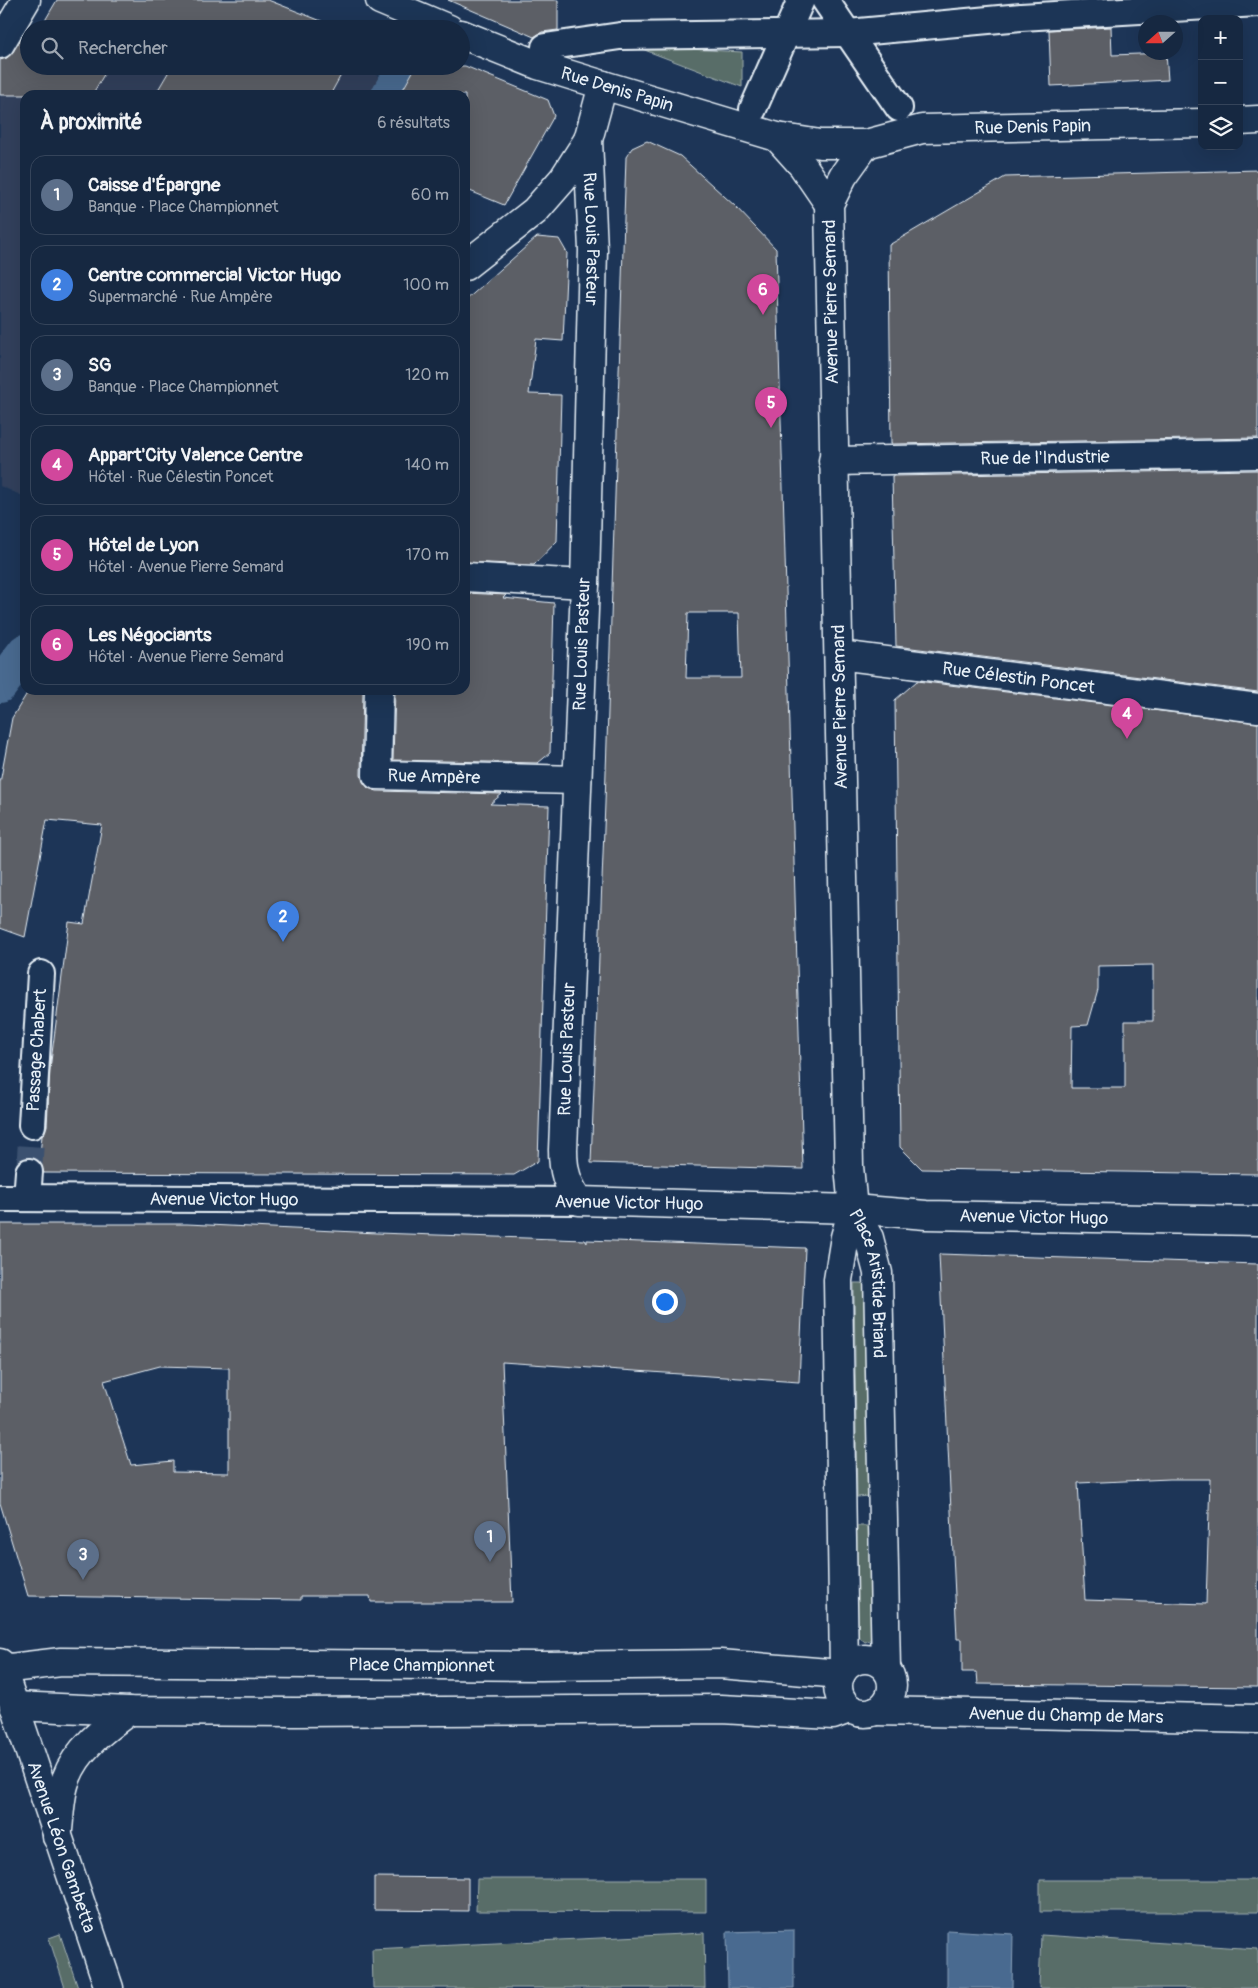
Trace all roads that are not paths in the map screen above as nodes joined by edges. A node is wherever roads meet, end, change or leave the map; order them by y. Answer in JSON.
{"nodes":[{"id":1,"x":26,"y":0,"type":"edge"},
{"id":2,"x":380,"y":0,"type":"edge"},
{"id":3,"x":801,"y":0,"type":"edge"},
{"id":4,"x":825,"y":0,"type":"edge"},
{"id":5,"x":1258,"y":3,"type":"edge"},
{"id":6,"x":428,"y":20,"type":"edge"},
{"id":7,"x":848,"y":33,"type":"junction"},
{"id":8,"x":786,"y":34,"type":"junction"},
{"id":9,"x":470,"y":38,"type":"edge"},
{"id":10,"x":0,"y":44,"type":"edge"},
{"id":11,"x":545,"y":47,"type":"dead end"},
{"id":12,"x":602,"y":85,"type":"junction"},
{"id":13,"x":899,"y":108,"type":"dead end"},
{"id":14,"x":753,"y":109,"type":"dead end"},
{"id":15,"x":1258,"y":120,"type":"edge"},
{"id":16,"x":1243,"y":121,"type":"edge"},
{"id":17,"x":1198,"y":122,"type":"edge"},
{"id":18,"x":778,"y":137,"type":"junction"},
{"id":19,"x":588,"y":140,"type":"junction"},
{"id":20,"x":866,"y":144,"type":"junction"},
{"id":21,"x":829,"y":204,"type":"junction"},
{"id":22,"x":470,"y":262,"type":"edge"},
{"id":23,"x":1258,"y":454,"type":"edge"},
{"id":24,"x":834,"y":460,"type":"junction"},
{"id":25,"x":470,"y":577,"type":"edge"},
{"id":26,"x":585,"y":584,"type":"junction"},
{"id":27,"x":839,"y":655,"type":"junction"},
{"id":28,"x":379,"y":695,"type":"edge"},
{"id":29,"x":1258,"y":708,"type":"edge"},
{"id":30,"x":577,"y":780,"type":"junction"},
{"id":31,"x":41,"y":974,"type":"dead end"},
{"id":32,"x":32,"y":1125,"type":"tunnel mouth"},
{"id":33,"x":29,"y":1172,"type":"tunnel mouth"},
{"id":34,"x":0,"y":1198,"type":"edge"},
{"id":35,"x":27,"y":1198,"type":"junction"},
{"id":36,"x":579,"y":1201,"type":"junction"},
{"id":37,"x":853,"y":1209,"type":"junction"},
{"id":38,"x":1258,"y":1221,"type":"edge"},
{"id":39,"x":1,"y":1666,"type":"edge"},
{"id":40,"x":886,"y":1669,"type":"junction"},
{"id":41,"x":842,"y":1671,"type":"junction"},
{"id":42,"x":7,"y":1703,"type":"edge"},
{"id":43,"x":862,"y":1710,"type":"junction"},
{"id":44,"x":129,"y":1711,"type":"junction"},
{"id":45,"x":1258,"y":1719,"type":"edge"},
{"id":46,"x":57,"y":1837,"type":"junction"},
{"id":47,"x":109,"y":1988,"type":"edge"}],
"edges":[{"from":1,"to":10,"type":"street"},
{"from":2,"to":6,"type":"street"},
{"from":3,"to":8,"type":"street"},
{"from":4,"to":7,"type":"street"},
{"from":5,"to":7,"type":"street"},
{"from":7,"to":8,"type":"street"},
{"from":7,"to":13,"type":"street"},
{"from":8,"to":11,"type":"street"},
{"from":8,"to":14,"type":"street"},
{"from":9,"to":12,"type":"street","name":"Rue Denis Papin"},
{"from":12,"to":18,"type":"street","name":"Rue Denis Papin"},
{"from":12,"to":19,"type":"street","name":"Rue Louis Pasteur"},
{"from":15,"to":16,"type":"street"},
{"from":17,"to":20,"type":"street","name":"Rue Denis Papin"},
{"from":18,"to":20,"type":"street","name":"Rue Denis Papin"},
{"from":18,"to":21,"type":"street"},
{"from":19,"to":22,"type":"street"},
{"from":19,"to":26,"type":"street","name":"Rue Louis Pasteur"},
{"from":20,"to":21,"type":"street"},
{"from":21,"to":24,"type":"street","name":"Avenue Pierre Semard"},
{"from":23,"to":24,"type":"street","name":"Rue de l'Industrie"},
{"from":24,"to":27,"type":"street","name":"Avenue Pierre Semard"},
{"from":25,"to":26,"type":"street"},
{"from":26,"to":30,"type":"street","name":"Rue Louis Pasteur"},
{"from":27,"to":29,"type":"street","name":"Rue Célestin Poncet"},
{"from":27,"to":37,"type":"street","name":"Avenue Pierre Semard"},
{"from":28,"to":30,"type":"street","name":"Rue Ampère"},
{"from":30,"to":36,"type":"street","name":"Rue Louis Pasteur"},
{"from":31,"to":32,"type":"street","name":"Passage Chabert"},
{"from":33,"to":35,"type":"street"},
{"from":34,"to":35,"type":"street","name":"Avenue Victor Hugo"},
{"from":35,"to":36,"type":"street","name":"Avenue Victor Hugo"},
{"from":36,"to":37,"type":"street","name":"Avenue Victor Hugo"},
{"from":37,"to":38,"type":"street","name":"Avenue Victor Hugo"},
{"from":37,"to":40,"type":"street","name":"Place Aristide Briand"},
{"from":37,"to":41,"type":"street","name":"Place Aristide Briand"},
{"from":39,"to":41,"type":"street","name":"Place Championnet"},
{"from":39,"to":42,"type":"street","name":"Avenue Léon Gambetta"},
{"from":40,"to":41,"type":"street"},
{"from":40,"to":43,"type":"street"},
{"from":41,"to":43,"type":"street"},
{"from":42,"to":44,"type":"street"},
{"from":42,"to":46,"type":"street","name":"Avenue Léon Gambetta"},
{"from":43,"to":44,"type":"street"},
{"from":43,"to":45,"type":"street","name":"Avenue du Champ de Mars"},
{"from":44,"to":46,"type":"street"},
{"from":46,"to":47,"type":"street","name":"Avenue Léon Gambetta"}]}
